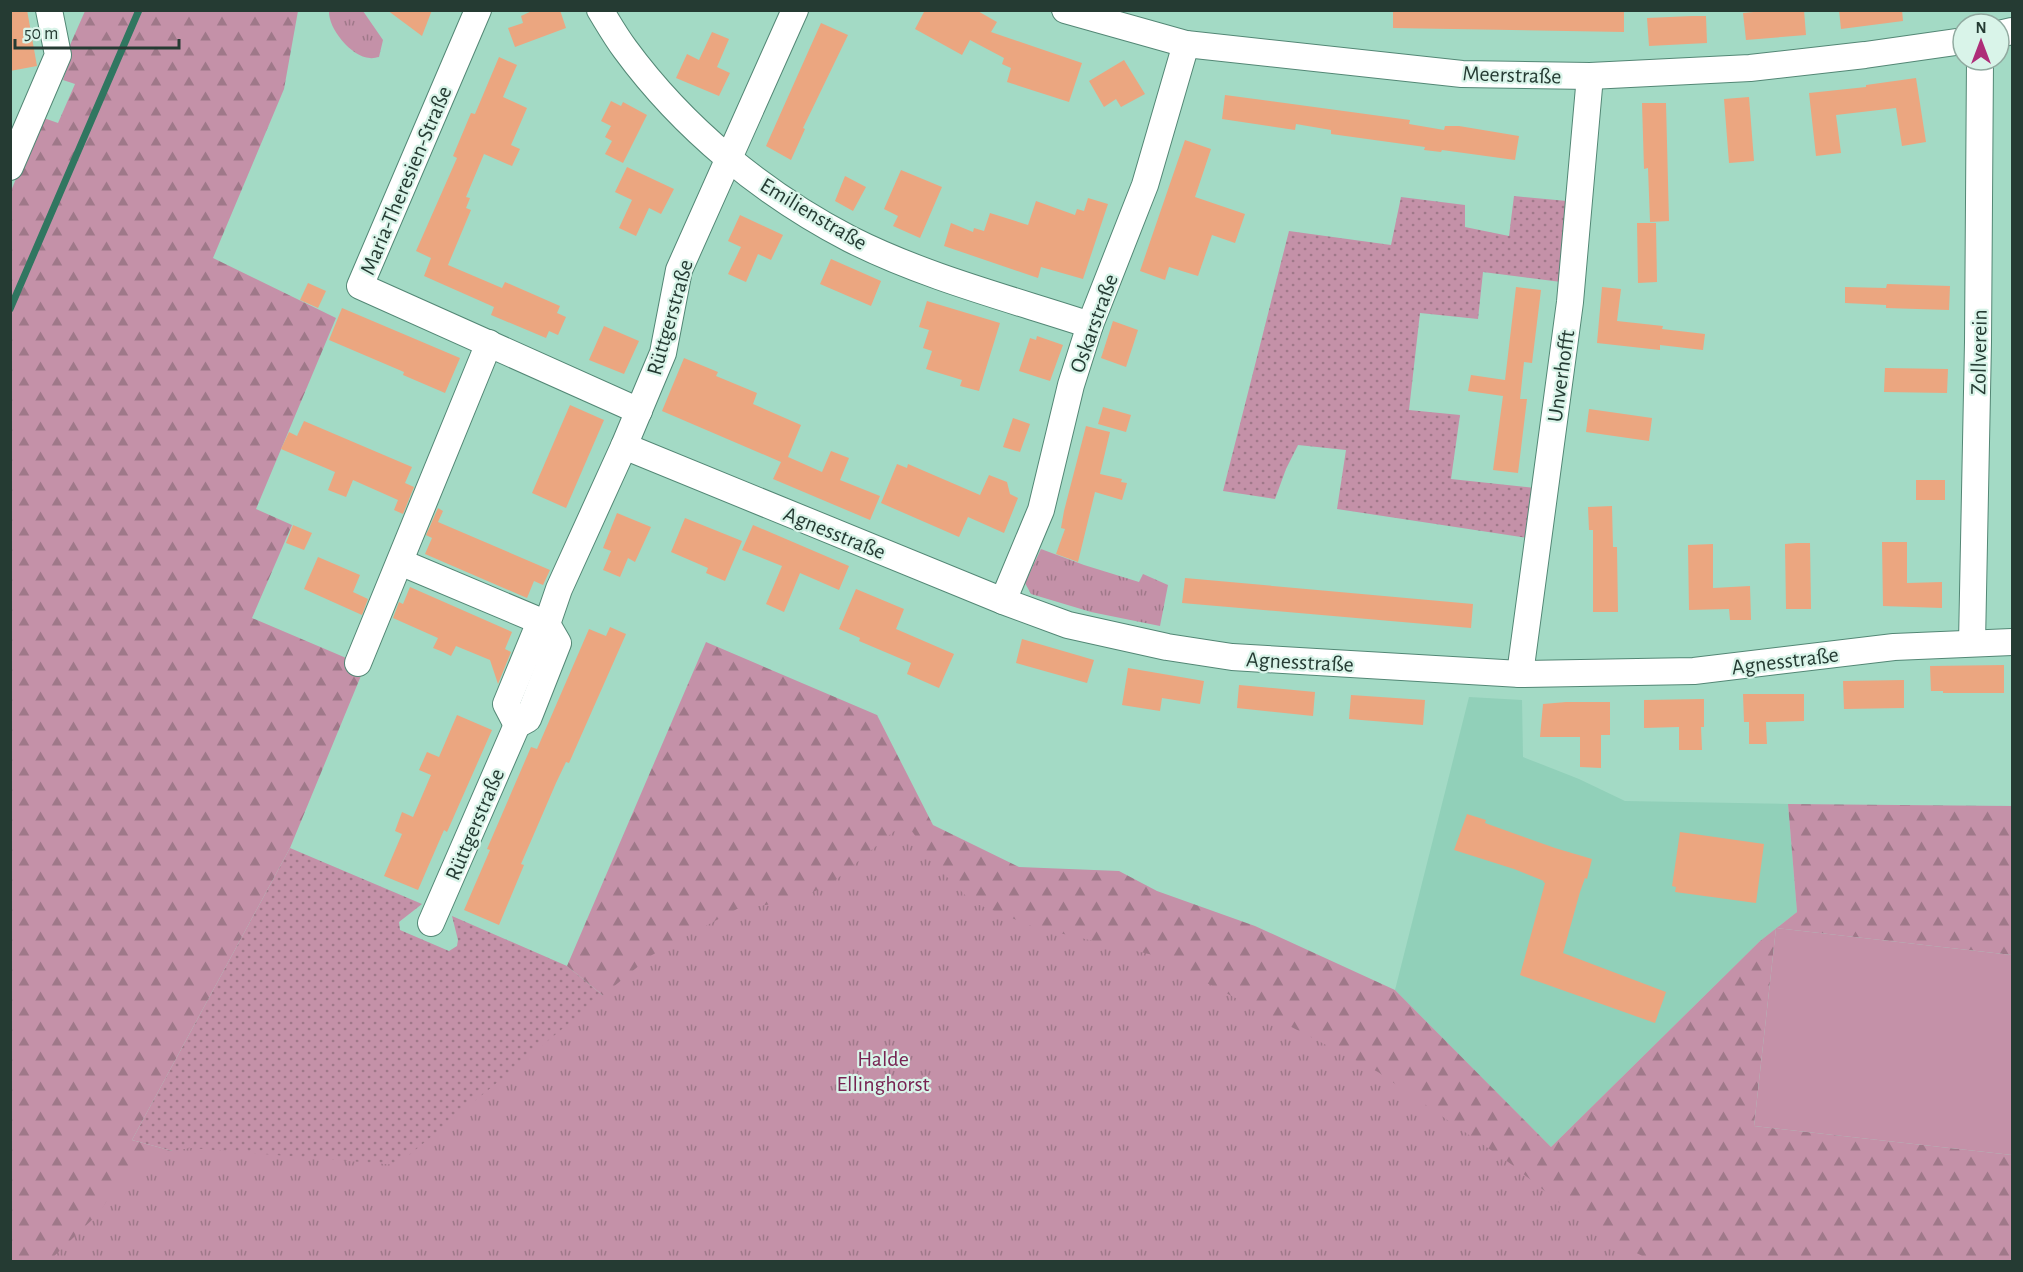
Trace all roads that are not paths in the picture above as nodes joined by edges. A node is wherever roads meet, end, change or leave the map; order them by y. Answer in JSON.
{"nodes":[{"id":1,"x":49,"y":10,"type":"edge"},
{"id":2,"x":478,"y":10,"type":"edge"},
{"id":3,"x":600,"y":10,"type":"edge"},
{"id":4,"x":795,"y":10,"type":"edge"},
{"id":5,"x":1065,"y":10,"type":"edge"},
{"id":6,"x":1951,"y":43,"type":"edge"},
{"id":7,"x":1186,"y":44,"type":"junction"},
{"id":8,"x":1980,"y":72,"type":"edge"},
{"id":9,"x":1590,"y":76,"type":"junction"},
{"id":10,"x":728,"y":158,"type":"junction"},
{"id":11,"x":10,"y":167,"type":"edge"},
{"id":12,"x":1090,"y":325,"type":"junction"},
{"id":13,"x":489,"y":343,"type":"junction"},
{"id":14,"x":639,"y":411,"type":"junction"},
{"id":15,"x":624,"y":446,"type":"junction"},
{"id":16,"x":400,"y":562,"type":"junction"},
{"id":17,"x":1003,"y":602,"type":"junction"},
{"id":18,"x":547,"y":624,"type":"junction"},
{"id":19,"x":2013,"y":642,"type":"edge"},
{"id":20,"x":1972,"y":643,"type":"junction"},
{"id":21,"x":358,"y":663,"type":"dead end"},
{"id":22,"x":1520,"y":674,"type":"junction"},
{"id":23,"x":431,"y":923,"type":"dead end"}],
"edges":[{"from":1,"to":11,"type":"street"},
{"from":2,"to":13,"type":"street","name":"Maria-Theresien-Straße"},
{"from":3,"to":10,"type":"street","name":"Emilienstraße"},
{"from":4,"to":10,"type":"street","name":"Rüttgerstraße"},
{"from":5,"to":7,"type":"street","name":"Meerstraße"},
{"from":6,"to":9,"type":"street","name":"Meerstraße"},
{"from":7,"to":9,"type":"street","name":"Meerstraße"},
{"from":7,"to":12,"type":"street","name":"Oskarstraße"},
{"from":8,"to":20,"type":"street","name":"Zollverein"},
{"from":9,"to":22,"type":"street","name":"Unverhofft"},
{"from":10,"to":12,"type":"street","name":"Emilienstraße"},
{"from":10,"to":14,"type":"street","name":"Rüttgerstraße"},
{"from":12,"to":17,"type":"street","name":"Oskarstraße"},
{"from":13,"to":14,"type":"street","name":"Maria-Theresien-Straße"},
{"from":13,"to":16,"type":"street"},
{"from":14,"to":15,"type":"street","name":"Rüttgerstraße"},
{"from":15,"to":17,"type":"street","name":"Agnesstraße"},
{"from":15,"to":18,"type":"street","name":"Rüttgerstraße"},
{"from":16,"to":18,"type":"street"},
{"from":16,"to":21,"type":"street"},
{"from":17,"to":22,"type":"street","name":"Agnesstraße"},
{"from":18,"to":23,"type":"street","name":"Rüttgerstraße"},
{"from":19,"to":20,"type":"street","name":"Agnesstraße"},
{"from":20,"to":22,"type":"street","name":"Agnesstraße"}]}
